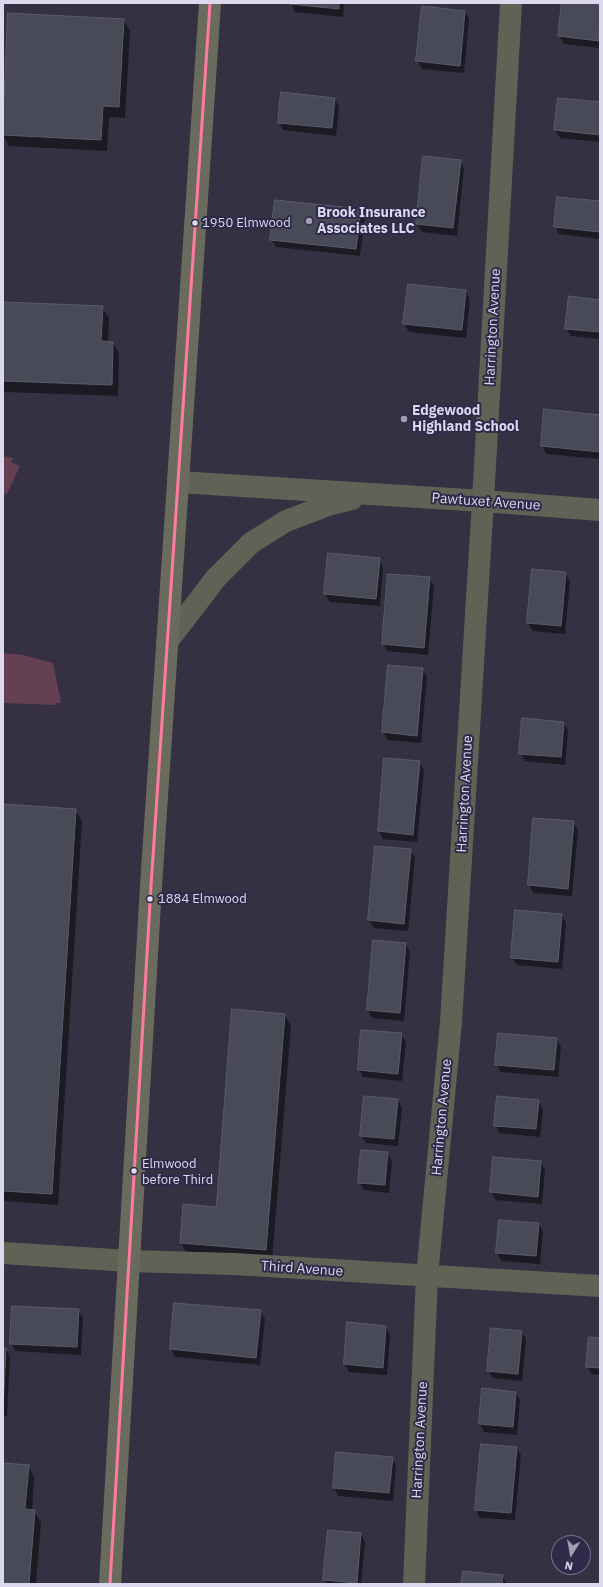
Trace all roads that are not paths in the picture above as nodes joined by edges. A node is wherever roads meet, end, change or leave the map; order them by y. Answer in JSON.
{"nodes":[{"id":1,"x":210,"y":3,"type":"edge"},
{"id":2,"x":510,"y":3,"type":"edge"},
{"id":3,"x":178,"y":482,"type":"junction"},
{"id":4,"x":371,"y":494,"type":"junction"},
{"id":5,"x":483,"y":501,"type":"junction"},
{"id":6,"x":600,"y":510,"type":"edge"},
{"id":7,"x":167,"y":642,"type":"junction"},
{"id":8,"x":3,"y":1253,"type":"edge"},
{"id":9,"x":129,"y":1261,"type":"junction"},
{"id":10,"x":427,"y":1276,"type":"junction"},
{"id":11,"x":600,"y":1286,"type":"edge"},
{"id":12,"x":110,"y":1584,"type":"edge"},
{"id":13,"x":414,"y":1584,"type":"edge"}],
"edges":[{"from":1,"to":3,"type":"main road"},
{"from":2,"to":5,"type":"street","name":"Harrington Avenue"},
{"from":3,"to":4,"type":"street","name":"Pawtuxet Avenue"},
{"from":3,"to":7,"type":"main road"},
{"from":4,"to":5,"type":"street","name":"Pawtuxet Avenue"},
{"from":4,"to":7,"type":"street","name":"Pawtuxet Avenue"},
{"from":5,"to":6,"type":"street","name":"Pawtuxet Avenue"},
{"from":5,"to":10,"type":"street","name":"Harrington Avenue"},
{"from":7,"to":9,"type":"main road"},
{"from":8,"to":9,"type":"street","name":"Third Avenue"},
{"from":9,"to":10,"type":"street","name":"Third Avenue"},
{"from":9,"to":12,"type":"main road"},
{"from":10,"to":11,"type":"street","name":"Third Avenue"},
{"from":10,"to":13,"type":"street","name":"Harrington Avenue"}]}
